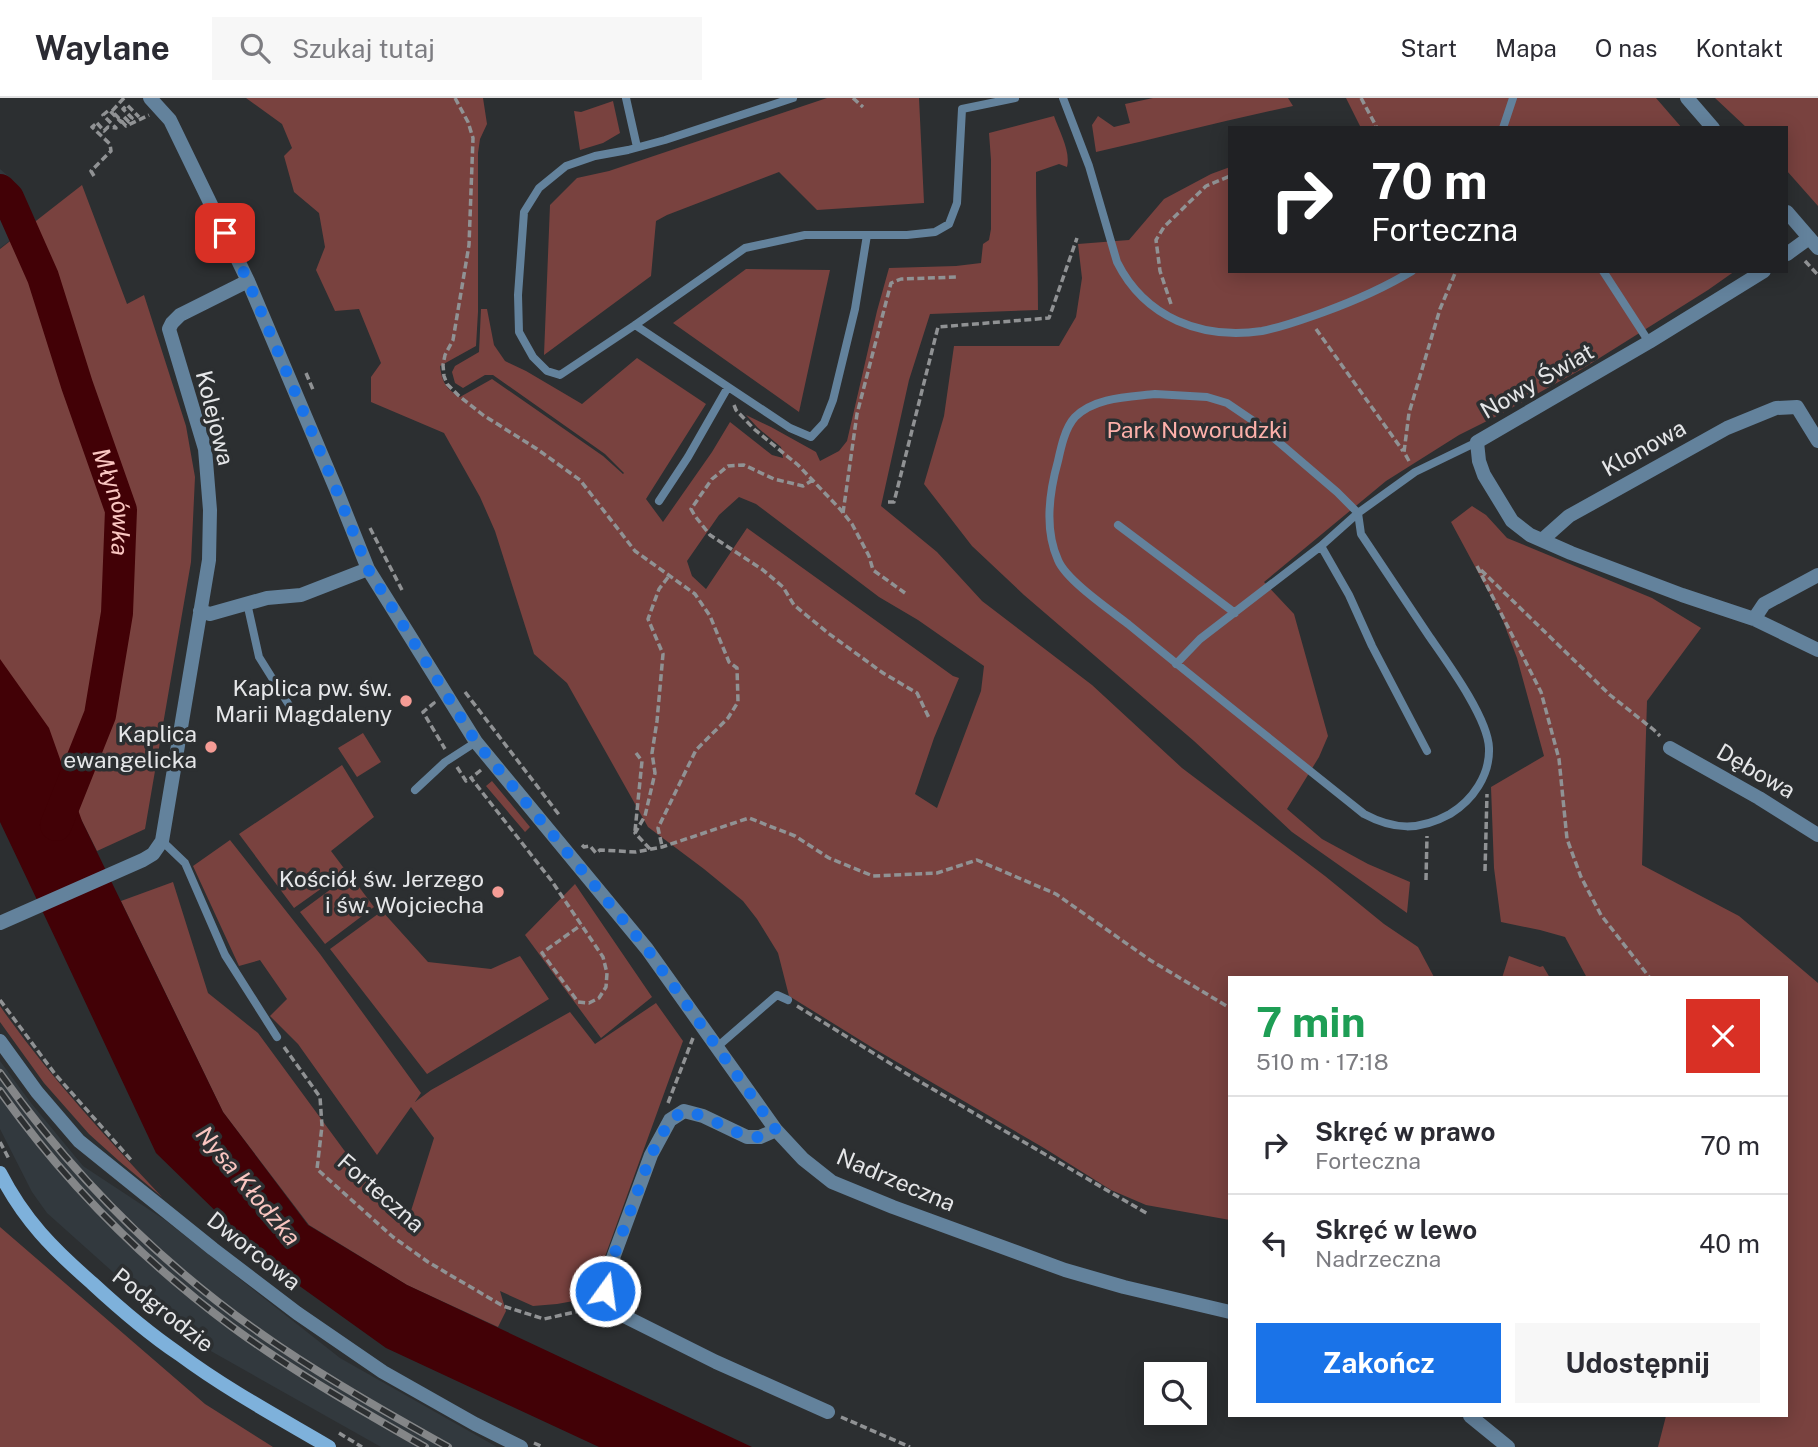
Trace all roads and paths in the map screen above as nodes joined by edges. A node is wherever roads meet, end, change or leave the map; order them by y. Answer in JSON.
{"nodes":[{"id":1,"x":124,"y":98,"type":"edge"},
{"id":2,"x":150,"y":98,"type":"edge"},
{"id":3,"x":455,"y":98,"type":"edge"},
{"id":4,"x":626,"y":98,"type":"edge"},
{"id":5,"x":793,"y":98,"type":"edge"},
{"id":6,"x":853,"y":98,"type":"edge"},
{"id":7,"x":960,"y":98,"type":"edge"},
{"id":8,"x":1015,"y":98,"type":"edge"},
{"id":9,"x":1063,"y":98,"type":"edge"},
{"id":10,"x":1362,"y":98,"type":"edge"},
{"id":11,"x":1513,"y":98,"type":"edge"},
{"id":12,"x":1687,"y":98,"type":"edge"},
{"id":13,"x":863,"y":107,"type":"dead end"},
{"id":14,"x":962,"y":109,"type":"junction"},
{"id":15,"x":149,"y":115,"type":"dead end"},
{"id":16,"x":139,"y":117,"type":"dead end"},
{"id":17,"x":1376,"y":126,"type":"edge"},
{"id":18,"x":1504,"y":126,"type":"edge"},
{"id":19,"x":1711,"y":126,"type":"edge"},
{"id":20,"x":637,"y":148,"type":"junction"},
{"id":21,"x":94,"y":176,"type":"dead end"},
{"id":22,"x":1228,"y":177,"type":"edge"},
{"id":23,"x":1788,"y":213,"type":"edge"},
{"id":24,"x":867,"y":235,"type":"junction"},
{"id":25,"x":1077,"y":238,"type":"dead end"},
{"id":26,"x":1814,"y":243,"type":"edge"},
{"id":27,"x":1791,"y":252,"type":"edge"},
{"id":28,"x":1409,"y":273,"type":"edge"},
{"id":29,"x":1455,"y":273,"type":"edge"},
{"id":30,"x":1604,"y":273,"type":"edge"},
{"id":31,"x":1761,"y":273,"type":"edge"},
{"id":32,"x":1818,"y":275,"type":"edge"},
{"id":33,"x":958,"y":276,"type":"dead end"},
{"id":34,"x":248,"y":281,"type":"junction"},
{"id":35,"x":1308,"y":317,"type":"junction"},
{"id":36,"x":1170,"y":318,"type":"junction"},
{"id":37,"x":635,"y":325,"type":"junction"},
{"id":38,"x":1649,"y":342,"type":"junction"},
{"id":39,"x":302,"y":363,"type":"dead end"},
{"id":40,"x":728,"y":387,"type":"junction"},
{"id":41,"x":317,"y":400,"type":"dead end"},
{"id":42,"x":1818,"y":441,"type":"edge"},
{"id":43,"x":1477,"y":442,"type":"junction"},
{"id":44,"x":1404,"y":453,"type":"junction"},
{"id":45,"x":1415,"y":472,"type":"junction"},
{"id":46,"x":813,"y":480,"type":"junction"},
{"id":47,"x":659,"y":501,"type":"dead end"},
{"id":48,"x":888,"y":502,"type":"dead end"},
{"id":49,"x":843,"y":513,"type":"junction"},
{"id":50,"x":1359,"y":513,"type":"junction"},
{"id":51,"x":367,"y":522,"type":"dead end"},
{"id":52,"x":1118,"y":525,"type":"dead end"},
{"id":53,"x":1542,"y":540,"type":"junction"},
{"id":54,"x":1321,"y":546,"type":"junction"},
{"id":55,"x":368,"y":569,"type":"junction"},
{"id":56,"x":1818,"y":575,"type":"edge"},
{"id":57,"x":669,"y":576,"type":"junction"},
{"id":58,"x":402,"y":590,"type":"dead end"},
{"id":59,"x":905,"y":593,"type":"dead end"},
{"id":60,"x":247,"y":603,"type":"junction"},
{"id":61,"x":201,"y":611,"type":"junction"},
{"id":62,"x":1235,"y":613,"type":"junction"},
{"id":63,"x":1754,"y":619,"type":"junction"},
{"id":64,"x":1818,"y":650,"type":"edge"},
{"id":65,"x":1176,"y":664,"type":"junction"},
{"id":66,"x":460,"y":684,"type":"dead end"},
{"id":67,"x":428,"y":694,"type":"dead end"},
{"id":68,"x":299,"y":720,"type":"dead end"},
{"id":69,"x":930,"y":720,"type":"dead end"},
{"id":70,"x":476,"y":742,"type":"junction"},
{"id":71,"x":1670,"y":748,"type":"joint"},
{"id":72,"x":1427,"y":751,"type":"dead end"},
{"id":73,"x":636,"y":753,"type":"dead end"},
{"id":74,"x":451,"y":758,"type":"junction"},
{"id":75,"x":486,"y":767,"type":"dead end"},
{"id":76,"x":471,"y":778,"type":"junction"},
{"id":77,"x":1484,"y":778,"type":"junction"},
{"id":78,"x":415,"y":790,"type":"dead end"},
{"id":79,"x":1427,"y":823,"type":"junction"},
{"id":80,"x":567,"y":825,"type":"dead end"},
{"id":81,"x":635,"y":833,"type":"junction"},
{"id":82,"x":1818,"y":835,"type":"edge"},
{"id":83,"x":576,"y":836,"type":"dead end"},
{"id":84,"x":162,"y":841,"type":"junction"},
{"id":85,"x":662,"y":847,"type":"junction"},
{"id":86,"x":650,"y":849,"type":"junction"},
{"id":87,"x":1485,"y":872,"type":"dead end"},
{"id":88,"x":1426,"y":880,"type":"dead end"},
{"id":89,"x":0,"y":923,"type":"edge"},
{"id":90,"x":581,"y":925,"type":"junction"},
{"id":91,"x":1648,"y":976,"type":"edge"},
{"id":92,"x":0,"y":1000,"type":"edge"},
{"id":93,"x":788,"y":1000,"type":"joint"},
{"id":94,"x":1228,"y":1007,"type":"edge"},
{"id":95,"x":277,"y":1037,"type":"joint"},
{"id":96,"x":693,"y":1037,"type":"dead end"},
{"id":97,"x":0,"y":1041,"type":"edge"},
{"id":98,"x":717,"y":1047,"type":"junction"},
{"id":99,"x":670,"y":1120,"type":"junction"},
{"id":100,"x":776,"y":1130,"type":"junction"},
{"id":101,"x":0,"y":1142,"type":"edge"},
{"id":102,"x":132,"y":1161,"type":"dead end"},
{"id":103,"x":6,"y":1170,"type":"edge"},
{"id":104,"x":1148,"y":1214,"type":"dead end"},
{"id":105,"x":604,"y":1306,"type":"junction"},
{"id":106,"x":1228,"y":1312,"type":"edge"},
{"id":107,"x":828,"y":1412,"type":"joint"},
{"id":108,"x":1471,"y":1417,"type":"edge"},
{"id":109,"x":336,"y":1432,"type":"dead end"},
{"id":110,"x":526,"y":1444,"type":"edge"},
{"id":111,"x":329,"y":1447,"type":"edge"},
{"id":112,"x":362,"y":1447,"type":"edge"},
{"id":113,"x":543,"y":1447,"type":"edge"},
{"id":114,"x":910,"y":1447,"type":"edge"},
{"id":115,"x":1508,"y":1447,"type":"edge"}],
"edges":[{"from":1,"to":15,"type":"path","bridge":true},
{"from":2,"to":34,"type":"street","name":"Nadrzeczna"},
{"from":3,"to":57,"type":"path"},
{"from":4,"to":20,"type":"lane"},
{"from":5,"to":20,"type":"lane"},
{"from":6,"to":13,"type":"path"},
{"from":7,"to":14,"type":"lane"},
{"from":8,"to":14,"type":"lane"},
{"from":9,"to":36,"type":"lane"},
{"from":10,"to":17,"type":"path"},
{"from":11,"to":18,"type":"lane"},
{"from":12,"to":19,"type":"street"},
{"from":14,"to":24,"type":"lane"},
{"from":16,"to":21,"type":"path"},
{"from":20,"to":37,"type":"lane"},
{"from":22,"to":36,"type":"path"},
{"from":23,"to":26,"type":"street"},
{"from":24,"to":37,"type":"lane"},
{"from":24,"to":40,"type":"lane"},
{"from":25,"to":48,"type":"path"},
{"from":26,"to":27,"type":"street"},
{"from":27,"to":32,"type":"path"},
{"from":28,"to":35,"type":"lane"},
{"from":29,"to":44,"type":"path"},
{"from":30,"to":38,"type":"lane"},
{"from":31,"to":38,"type":"street","name":"Nowy Świat"},
{"from":33,"to":49,"type":"path"},
{"from":34,"to":55,"type":"street","name":"Nadrzeczna"},
{"from":34,"to":61,"type":"street","name":"Kolejowa"},
{"from":35,"to":36,"type":"lane"},
{"from":35,"to":44,"type":"path"},
{"from":37,"to":40,"type":"lane"},
{"from":38,"to":43,"type":"street","name":"Nowy Świat"},
{"from":39,"to":41,"type":"path"},
{"from":40,"to":46,"type":"path"},
{"from":40,"to":47,"type":"lane"},
{"from":42,"to":53,"type":"street","name":"Klonowa"},
{"from":43,"to":45,"type":"lane"},
{"from":43,"to":53,"type":"street","name":"Nowy Świat"},
{"from":44,"to":45,"type":"path"},
{"from":45,"to":50,"type":"lane"},
{"from":46,"to":49,"type":"path"},
{"from":46,"to":69,"type":"path"},
{"from":49,"to":59,"type":"path"},
{"from":50,"to":54,"type":"lane"},
{"from":50,"to":65,"type":"lane"},
{"from":50,"to":77,"type":"lane"},
{"from":51,"to":58,"type":"path"},
{"from":52,"to":62,"type":"lane"},
{"from":53,"to":63,"type":"street","name":"Nowy Świat"},
{"from":54,"to":62,"type":"lane"},
{"from":54,"to":72,"type":"lane"},
{"from":55,"to":60,"type":"street"},
{"from":55,"to":70,"type":"street","name":"Nadrzeczna"},
{"from":56,"to":63,"type":"street"},
{"from":57,"to":81,"type":"path"},
{"from":57,"to":85,"type":"path"},
{"from":60,"to":61,"type":"street"},
{"from":60,"to":68,"type":"lane"},
{"from":61,"to":84,"type":"street","name":"Kolejowa"},
{"from":62,"to":65,"type":"lane"},
{"from":63,"to":64,"type":"street","name":"Nowy Świat"},
{"from":65,"to":79,"type":"lane"},
{"from":66,"to":80,"type":"path"},
{"from":67,"to":74,"type":"path"},
{"from":70,"to":74,"type":"lane"},
{"from":70,"to":98,"type":"street","name":"Nadrzeczna"},
{"from":71,"to":82,"type":"street","name":"Dębowa"},
{"from":71,"to":91,"type":"path"},
{"from":73,"to":81,"type":"path"},
{"from":74,"to":76,"type":"path"},
{"from":74,"to":78,"type":"lane"},
{"from":75,"to":76,"type":"path"},
{"from":76,"to":90,"type":"path"},
{"from":77,"to":79,"type":"lane"},
{"from":77,"to":87,"type":"path"},
{"from":79,"to":88,"type":"path"},
{"from":81,"to":86,"type":"path"},
{"from":83,"to":86,"type":"path"},
{"from":84,"to":89,"type":"street"},
{"from":84,"to":95,"type":"lane"},
{"from":85,"to":86,"type":"path"},
{"from":85,"to":94,"type":"path"},
{"from":90,"to":90,"type":"path"},
{"from":92,"to":102,"type":"path"},
{"from":93,"to":98,"type":"lane"},
{"from":93,"to":104,"type":"path"},
{"from":95,"to":105,"type":"path","name":"Forteczna"},
{"from":96,"to":99,"type":"path"},
{"from":97,"to":110,"type":"street","name":"Dworcowa"},
{"from":98,"to":100,"type":"street","name":"Nadrzeczna"},
{"from":99,"to":100,"type":"street"},
{"from":99,"to":105,"type":"street"},
{"from":100,"to":106,"type":"street","name":"Nadrzeczna"},
{"from":101,"to":103,"type":"path"},
{"from":103,"to":111,"type":"main road","name":"Podgrodzie"},
{"from":105,"to":107,"type":"street"},
{"from":107,"to":114,"type":"path"},
{"from":108,"to":115,"type":"street"},
{"from":109,"to":112,"type":"path"},
{"from":110,"to":113,"type":"path"}]}
